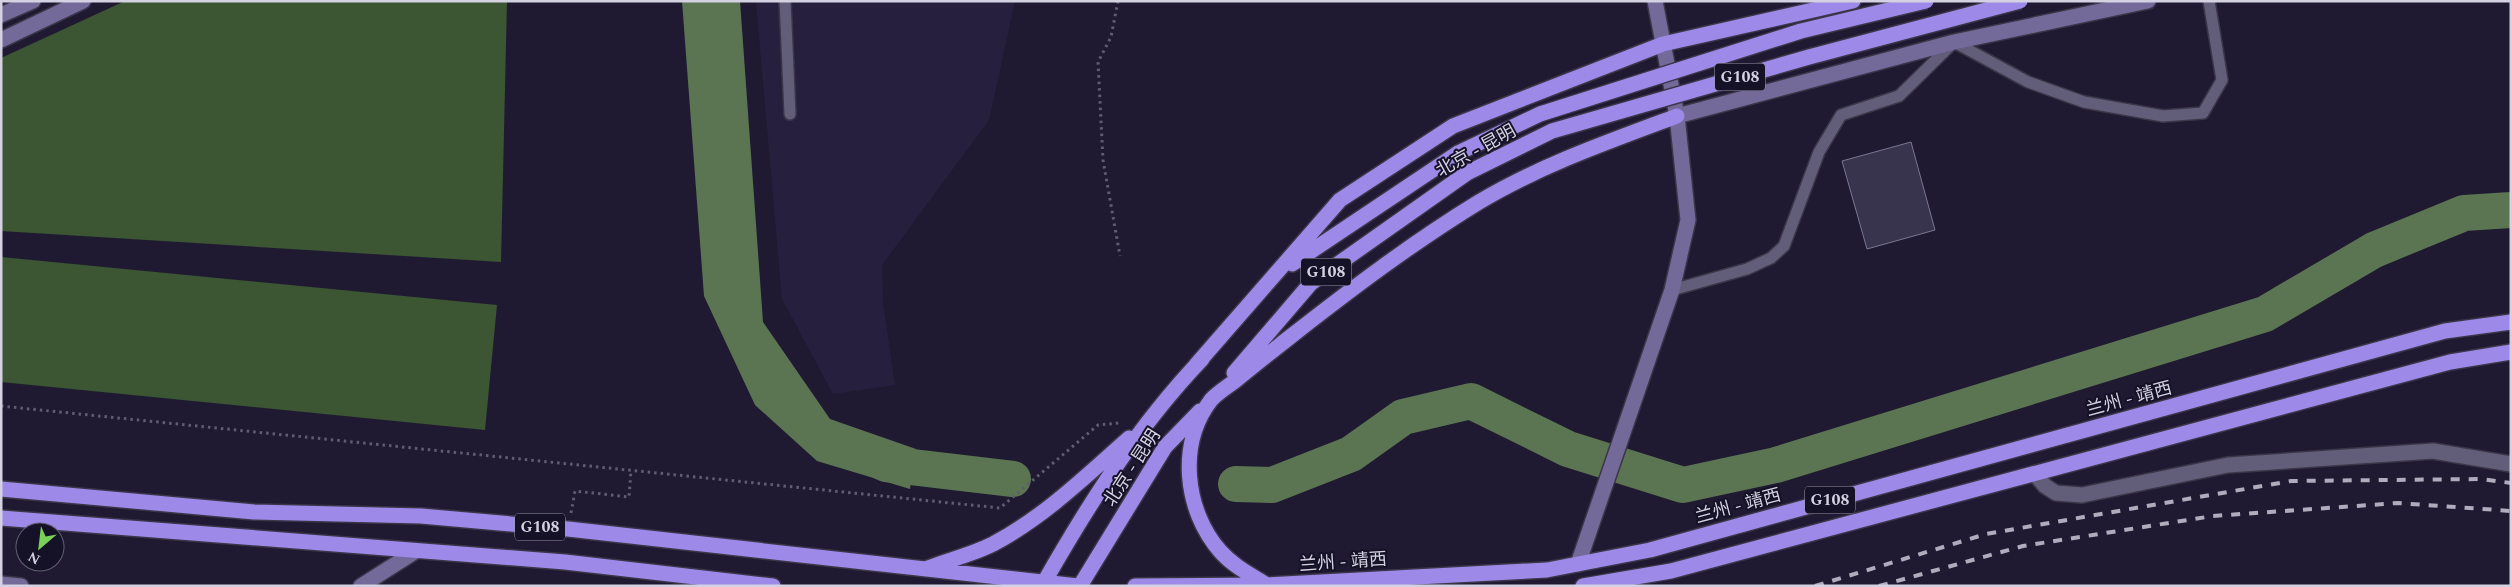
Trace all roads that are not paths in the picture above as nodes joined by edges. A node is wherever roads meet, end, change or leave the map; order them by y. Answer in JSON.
{"nodes":[{"id":1,"x":33,"y":1,"type":"edge"},
{"id":2,"x":83,"y":1,"type":"edge"},
{"id":3,"x":785,"y":1,"type":"edge"},
{"id":4,"x":1655,"y":1,"type":"edge"},
{"id":5,"x":1853,"y":1,"type":"edge"},
{"id":6,"x":1926,"y":1,"type":"edge"},
{"id":7,"x":2020,"y":1,"type":"edge"},
{"id":8,"x":2148,"y":1,"type":"edge"},
{"id":9,"x":2209,"y":1,"type":"edge"},
{"id":10,"x":1,"y":15,"type":"edge"},
{"id":11,"x":1,"y":40,"type":"edge"},
{"id":12,"x":1954,"y":42,"type":"junction"},
{"id":13,"x":1663,"y":44,"type":"junction"},
{"id":14,"x":790,"y":114,"type":"dead end"},
{"id":15,"x":1677,"y":116,"type":"junction"},
{"id":16,"x":1672,"y":290,"type":"junction"},
{"id":17,"x":2511,"y":322,"type":"edge"},
{"id":18,"x":2511,"y":352,"type":"edge"},
{"id":19,"x":1196,"y":365,"type":"junction"},
{"id":20,"x":1212,"y":399,"type":"junction"},
{"id":21,"x":1147,"y":422,"type":"junction"},
{"id":22,"x":2511,"y":464,"type":"edge"},
{"id":23,"x":2036,"y":474,"type":"junction"},
{"id":24,"x":1,"y":489,"type":"edge"},
{"id":25,"x":1,"y":518,"type":"edge"},
{"id":26,"x":416,"y":551,"type":"junction"},
{"id":27,"x":1578,"y":564,"type":"junction"},
{"id":28,"x":630,"y":570,"type":"junction"},
{"id":29,"x":923,"y":570,"type":"junction"},
{"id":30,"x":1043,"y":583,"type":"edge"},
{"id":31,"x":1,"y":584,"type":"edge"},
{"id":32,"x":1267,"y":585,"type":"edge"},
{"id":33,"x":21,"y":586,"type":"edge"},
{"id":34,"x":360,"y":586,"type":"edge"},
{"id":35,"x":674,"y":586,"type":"edge"},
{"id":36,"x":773,"y":586,"type":"edge"},
{"id":37,"x":1079,"y":586,"type":"edge"},
{"id":38,"x":1135,"y":586,"type":"edge"},
{"id":39,"x":1583,"y":586,"type":"edge"}],
"edges":[{"from":1,"to":10,"type":"street"},
{"from":2,"to":11,"type":"street"},
{"from":3,"to":14,"type":"lane"},
{"from":4,"to":13,"type":"street"},
{"from":5,"to":13,"type":"highway"},
{"from":6,"to":19,"type":"highway","name":"北京 - 昆明","number":"G108","bridge":true},
{"from":7,"to":20,"type":"highway","name":"北京 - 昆明","number":"G108","bridge":true},
{"from":8,"to":12,"type":"street"},
{"from":9,"to":12,"type":"lane"},
{"from":12,"to":15,"type":"street"},
{"from":12,"to":16,"type":"lane"},
{"from":13,"to":15,"type":"street"},
{"from":13,"to":19,"type":"highway"},
{"from":15,"to":16,"type":"street"},
{"from":15,"to":20,"type":"highway"},
{"from":16,"to":27,"type":"street"},
{"from":17,"to":27,"type":"highway","name":"兰州 - 靖西","number":"G108"},
{"from":18,"to":23,"type":"highway","number":"G108"},
{"from":19,"to":21,"type":"highway","name":"北京 - 昆明","number":"G108"},
{"from":20,"to":32,"type":"highway"},
{"from":20,"to":37,"type":"highway","name":"北京 - 昆明","number":"G108"},
{"from":21,"to":29,"type":"highway"},
{"from":21,"to":30,"type":"highway","name":"北京 - 昆明","number":"G108"},
{"from":22,"to":23,"type":"street"},
{"from":23,"to":39,"type":"highway","number":"G108"},
{"from":24,"to":29,"type":"highway","number":"G108"},
{"from":25,"to":26,"type":"highway","number":"G108"},
{"from":26,"to":28,"type":"highway","number":"G108"},
{"from":26,"to":34,"type":"street"},
{"from":27,"to":32,"type":"highway","name":"兰州 - 靖西","number":"G108"},
{"from":28,"to":35,"type":"highway"},
{"from":28,"to":36,"type":"highway","number":"G108"},
{"from":29,"to":30,"type":"highway","number":"G108"},
{"from":30,"to":37,"type":"highway","number":"G108"},
{"from":31,"to":33,"type":"street"},
{"from":32,"to":38,"type":"highway","name":"兰州 - 靖西","number":"G108"}]}
